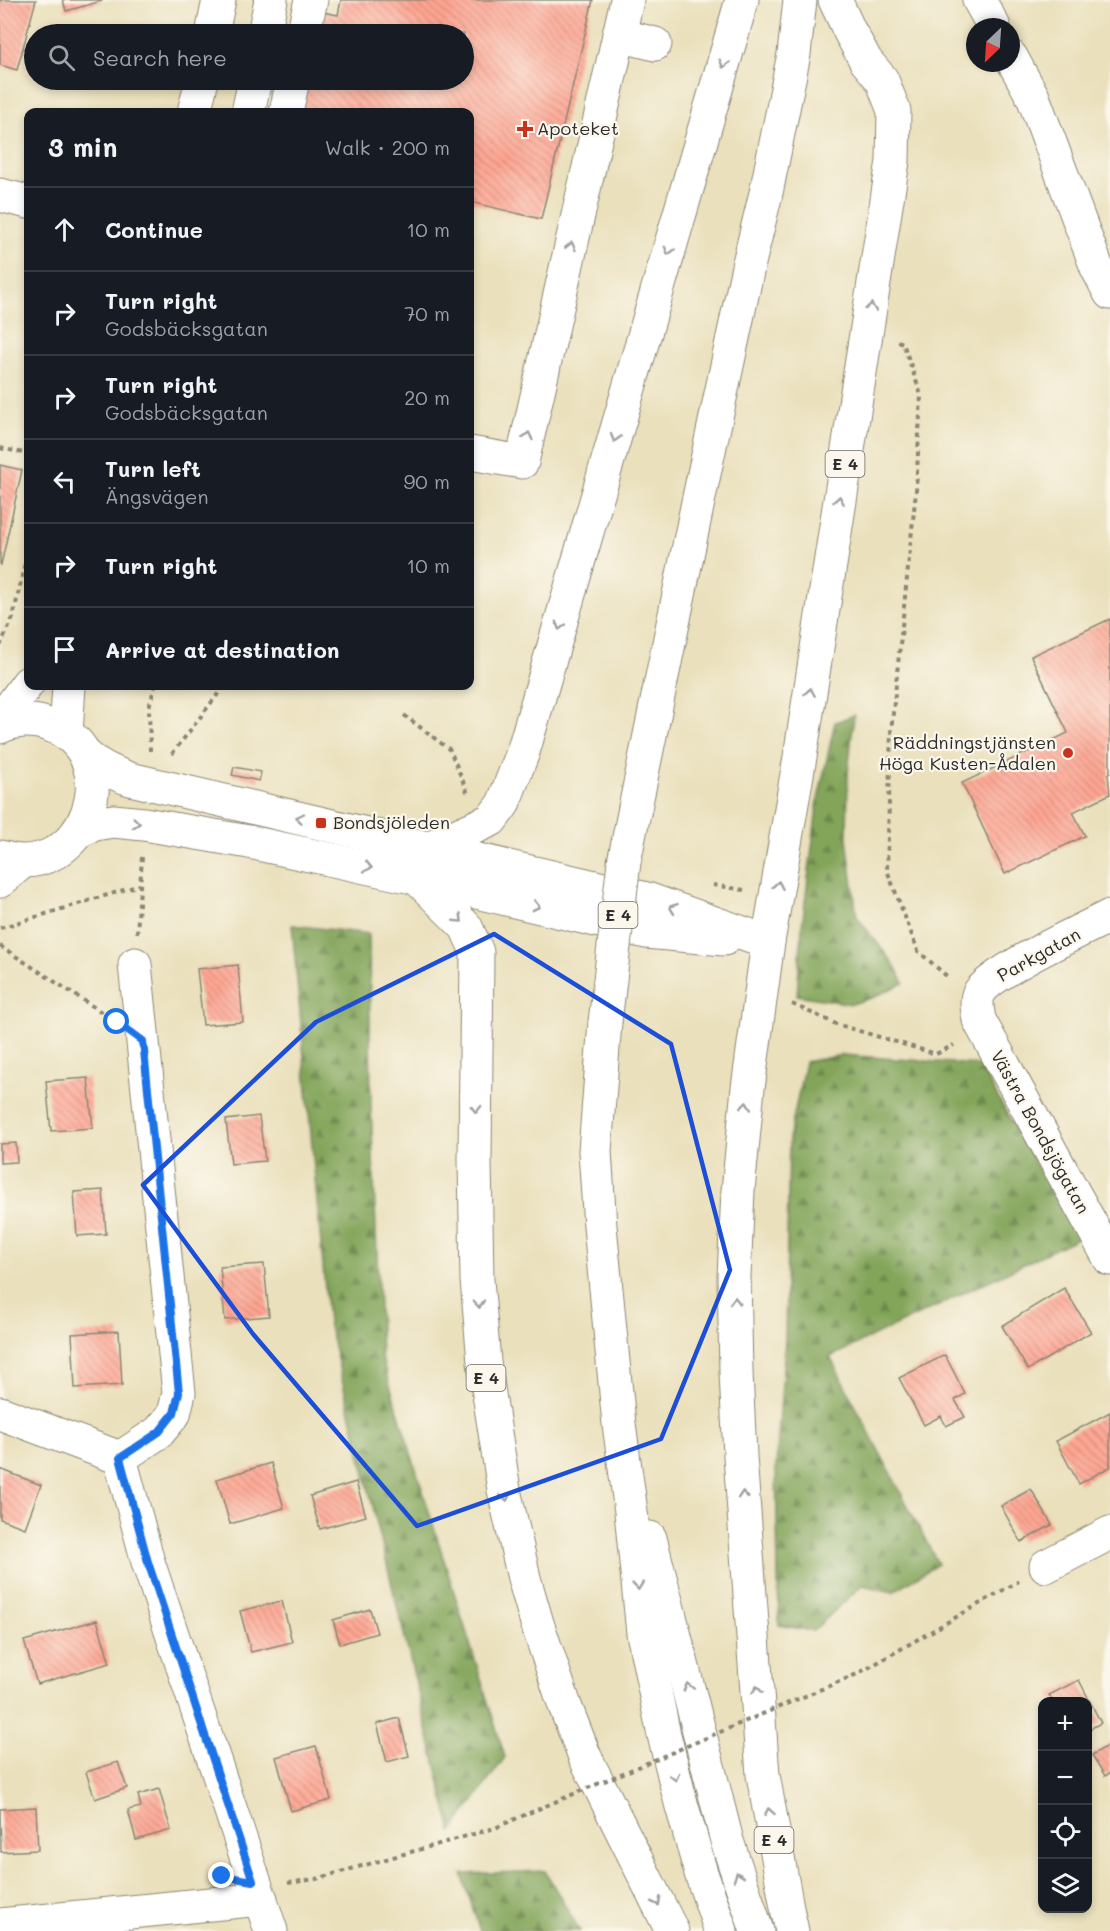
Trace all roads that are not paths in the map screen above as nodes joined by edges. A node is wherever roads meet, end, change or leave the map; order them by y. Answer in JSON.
{"nodes":[{"id":1,"x":219,"y":0,"type":"edge"},
{"id":2,"x":271,"y":0,"type":"edge"},
{"id":3,"x":311,"y":0,"type":"edge"},
{"id":4,"x":627,"y":0,"type":"edge"},
{"id":5,"x":742,"y":0,"type":"edge"},
{"id":6,"x":800,"y":0,"type":"edge"},
{"id":7,"x":979,"y":0,"type":"edge"},
{"id":8,"x":837,"y":1,"type":"edge"},
{"id":9,"x":989,"y":18,"type":"edge"},
{"id":10,"x":214,"y":24,"type":"edge"},
{"id":11,"x":266,"y":24,"type":"edge"},
{"id":12,"x":305,"y":24,"type":"edge"},
{"id":13,"x":620,"y":34,"type":"junction"},
{"id":14,"x":655,"y":44,"type":"dead end"},
{"id":15,"x":1019,"y":72,"type":"edge"},
{"id":16,"x":200,"y":90,"type":"edge"},
{"id":17,"x":253,"y":90,"type":"edge"},
{"id":18,"x":290,"y":90,"type":"edge"},
{"id":19,"x":195,"y":108,"type":"edge"},
{"id":20,"x":249,"y":108,"type":"edge"},
{"id":21,"x":286,"y":108,"type":"edge"},
{"id":22,"x":0,"y":195,"type":"edge"},
{"id":23,"x":24,"y":201,"type":"edge"},
{"id":24,"x":1110,"y":293,"type":"edge"},
{"id":25,"x":474,"y":454,"type":"edge"},
{"id":26,"x":24,"y":688,"type":"edge"},
{"id":27,"x":69,"y":690,"type":"edge"},
{"id":28,"x":0,"y":721,"type":"edge"},
{"id":29,"x":0,"y":727,"type":"edge"},
{"id":30,"x":75,"y":744,"type":"junction"},
{"id":31,"x":79,"y":831,"type":"junction"},
{"id":32,"x":430,"y":847,"type":"junction"},
{"id":33,"x":7,"y":867,"type":"edge"},
{"id":34,"x":417,"y":878,"type":"junction"},
{"id":35,"x":1110,"y":916,"type":"edge"},
{"id":36,"x":768,"y":942,"type":"junction"},
{"id":37,"x":135,"y":964,"type":"dead end"},
{"id":38,"x":977,"y":1002,"type":"joint"},
{"id":39,"x":1110,"y":1259,"type":"edge"},
{"id":40,"x":0,"y":1413,"type":"edge"},
{"id":41,"x":619,"y":1424,"type":"junction"},
{"id":42,"x":120,"y":1458,"type":"junction"},
{"id":43,"x":1110,"y":1533,"type":"edge"},
{"id":44,"x":1046,"y":1566,"type":"road end"},
{"id":45,"x":257,"y":1890,"type":"junction"},
{"id":46,"x":0,"y":1925,"type":"edge"},
{"id":47,"x":271,"y":1931,"type":"edge"},
{"id":48,"x":672,"y":1931,"type":"edge"},
{"id":49,"x":721,"y":1931,"type":"edge"},
{"id":50,"x":757,"y":1931,"type":"edge"},
{"id":51,"x":792,"y":1931,"type":"edge"}],
"edges":[{"from":1,"to":10,"type":"main road"},
{"from":2,"to":11,"type":"main road"},
{"from":3,"to":12,"type":"main road"},
{"from":4,"to":13,"type":"main road"},
{"from":5,"to":32,"type":"main road","one_way":true},
{"from":6,"to":41,"type":"main road","number":"E 4","bridge":true},
{"from":7,"to":9,"type":"main road"},
{"from":36,"to":8,"type":"main road","number":"E 4","one_way":true},
{"from":13,"to":14,"type":"main road"},
{"from":25,"to":13,"type":"main road","one_way":true},
{"from":15,"to":24,"type":"main road"},
{"from":16,"to":19,"type":"main road"},
{"from":17,"to":20,"type":"main road"},
{"from":18,"to":21,"type":"main road"},
{"from":22,"to":23,"type":"main road"},
{"from":26,"to":28,"type":"main road"},
{"from":27,"to":30,"type":"main road"},
{"from":29,"to":30,"type":"main road"},
{"from":30,"to":31,"type":"main road"},
{"from":32,"to":30,"type":"main road","one_way":true},
{"from":31,"to":33,"type":"main road"},
{"from":31,"to":34,"type":"main road","one_way":true},
{"from":36,"to":32,"type":"main road","one_way":true},
{"from":34,"to":36,"type":"main road","one_way":true},
{"from":34,"to":48,"type":"main road","number":"E 4","one_way":true},
{"from":35,"to":38,"type":"main road","name":"Parkgatan"},
{"from":51,"to":36,"type":"main road","number":"E 4","one_way":true},
{"from":37,"to":42,"type":"main road"},
{"from":38,"to":39,"type":"main road","name":"Västra Bondsjögatan"},
{"from":40,"to":42,"type":"main road"},
{"from":41,"to":49,"type":"main road","number":"E 4","one_way":true},
{"from":50,"to":41,"type":"main road","number":"E 4","one_way":true},
{"from":42,"to":45,"type":"main road"},
{"from":43,"to":44,"type":"main road"},
{"from":45,"to":46,"type":"main road"},
{"from":45,"to":47,"type":"main road"}]}
